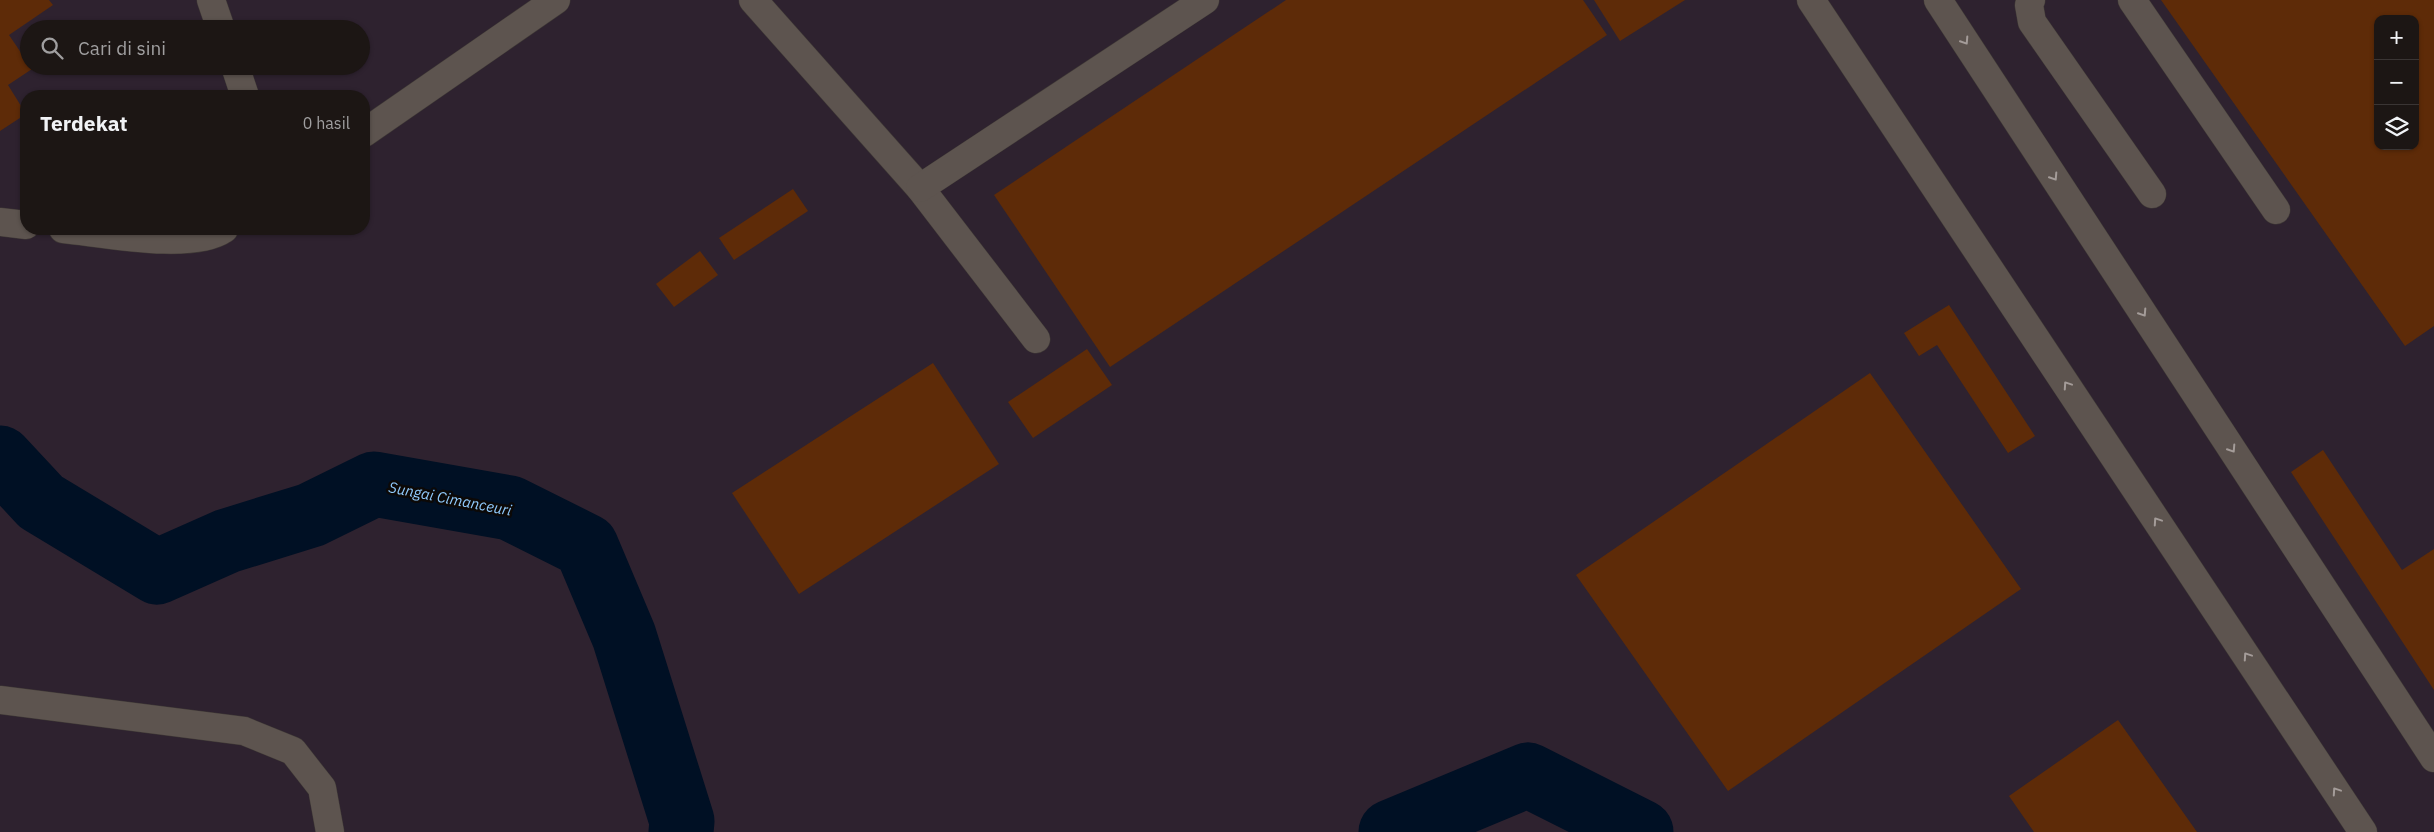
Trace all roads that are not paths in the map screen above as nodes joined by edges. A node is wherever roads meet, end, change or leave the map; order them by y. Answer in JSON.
{"nodes":[{"id":1,"x":211,"y":0,"type":"edge"},
{"id":2,"x":556,"y":0,"type":"edge"},
{"id":3,"x":753,"y":0,"type":"edge"},
{"id":4,"x":1205,"y":0,"type":"edge"},
{"id":5,"x":1811,"y":0,"type":"edge"},
{"id":6,"x":1938,"y":0,"type":"edge"},
{"id":7,"x":2031,"y":0,"type":"edge"},
{"id":8,"x":2132,"y":0,"type":"edge"},
{"id":9,"x":218,"y":20,"type":"edge"},
{"id":10,"x":237,"y":75,"type":"edge"},
{"id":11,"x":243,"y":90,"type":"edge"},
{"id":12,"x":370,"y":129,"type":"edge"},
{"id":13,"x":920,"y":188,"type":"junction"},
{"id":14,"x":2152,"y":194,"type":"dead end"},
{"id":15,"x":2276,"y":210,"type":"dead end"},
{"id":16,"x":0,"y":222,"type":"edge"},
{"id":17,"x":20,"y":224,"type":"edge"},
{"id":18,"x":124,"y":235,"type":"edge"},
{"id":19,"x":212,"y":235,"type":"edge"},
{"id":20,"x":1036,"y":338,"type":"dead end"},
{"id":21,"x":0,"y":700,"type":"edge"},
{"id":22,"x":2434,"y":758,"type":"edge"},
{"id":23,"x":330,"y":832,"type":"edge"},
{"id":24,"x":2363,"y":832,"type":"edge"}],
"edges":[{"from":1,"to":9,"type":"lane"},
{"from":2,"to":12,"type":"lane"},
{"from":3,"to":13,"type":"lane"},
{"from":4,"to":13,"type":"lane"},
{"from":24,"to":5,"type":"lane","one_way":true},
{"from":6,"to":22,"type":"lane","one_way":true},
{"from":7,"to":14,"type":"lane"},
{"from":8,"to":15,"type":"lane"},
{"from":10,"to":11,"type":"lane"},
{"from":13,"to":20,"type":"lane"},
{"from":16,"to":17,"type":"lane"},
{"from":18,"to":19,"type":"lane"},
{"from":21,"to":23,"type":"lane"}]}
